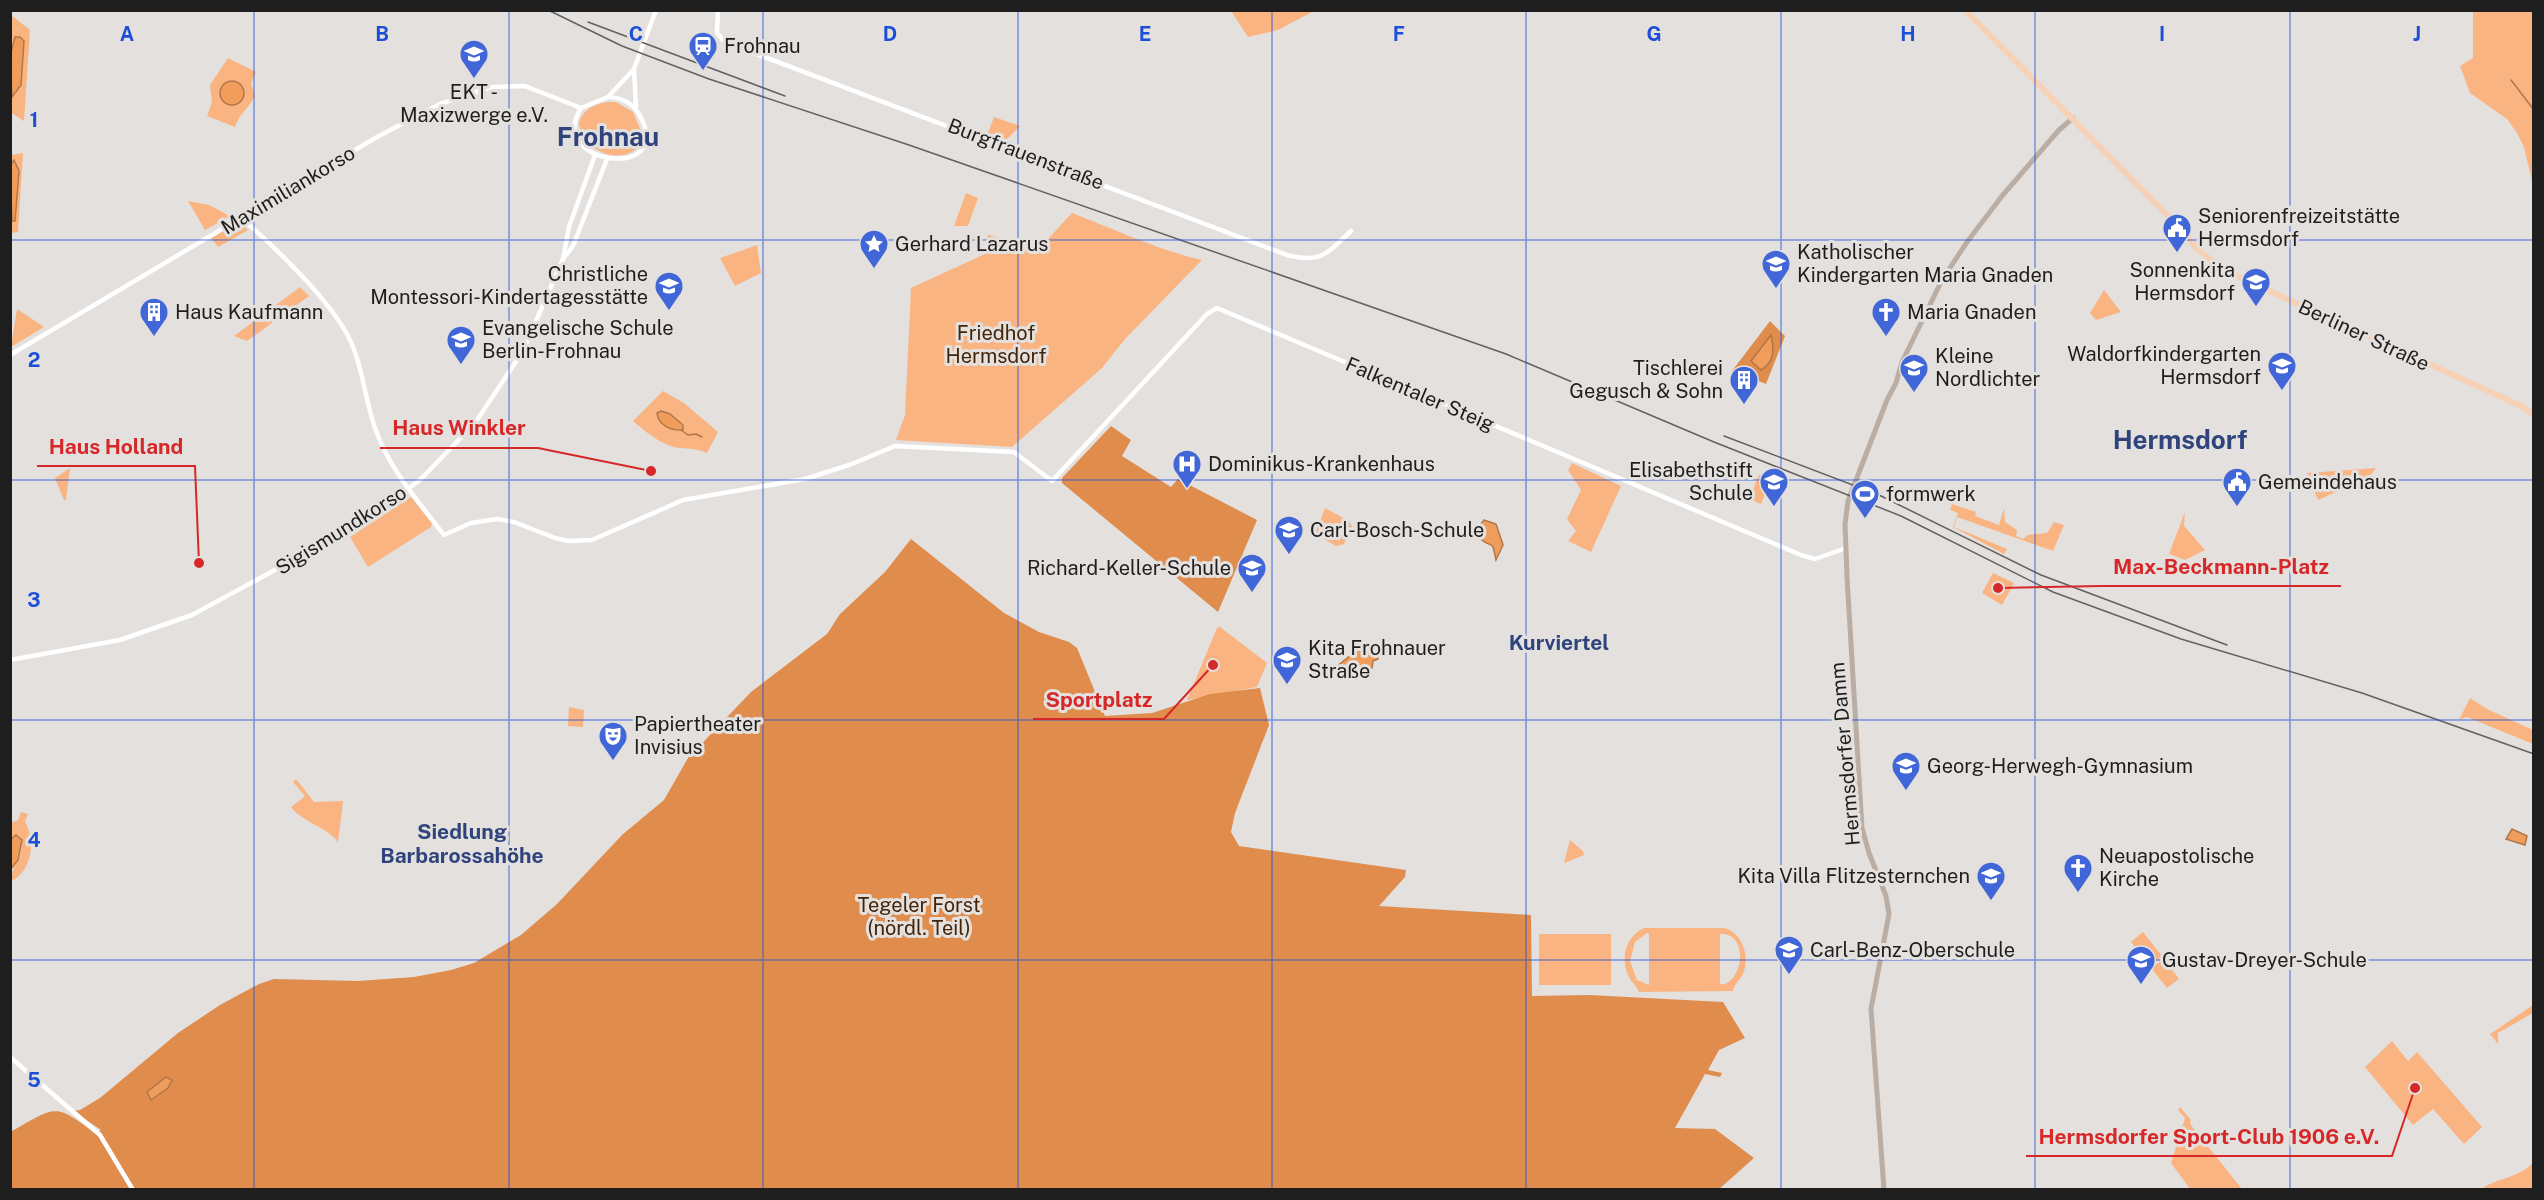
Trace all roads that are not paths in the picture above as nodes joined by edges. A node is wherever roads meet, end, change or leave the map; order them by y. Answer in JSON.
{"nodes":[{"id":1,"x":656,"y":10,"type":"edge"},
{"id":2,"x":710,"y":10,"type":"edge"},
{"id":3,"x":1965,"y":10,"type":"edge"},
{"id":4,"x":1970,"y":10,"type":"edge"},
{"id":5,"x":718,"y":12,"type":"edge"},
{"id":6,"x":1975,"y":19,"type":"junction"},
{"id":7,"x":634,"y":69,"type":"junction"},
{"id":8,"x":608,"y":97,"type":"junction"},
{"id":9,"x":581,"y":108,"type":"junction"},
{"id":10,"x":636,"y":108,"type":"junction"},
{"id":11,"x":2073,"y":118,"type":"junction"},
{"id":12,"x":595,"y":154,"type":"junction"},
{"id":13,"x":607,"y":159,"type":"junction"},
{"id":14,"x":241,"y":218,"type":"junction"},
{"id":15,"x":1351,"y":231,"type":"dead end"},
{"id":16,"x":563,"y":259,"type":"junction"},
{"id":17,"x":10,"y":355,"type":"edge"},
{"id":18,"x":2534,"y":414,"type":"edge"},
{"id":19,"x":409,"y":489,"type":"junction"},
{"id":20,"x":1846,"y":548,"type":"junction"},
{"id":21,"x":10,"y":660,"type":"edge"},
{"id":22,"x":10,"y":1057,"type":"edge"},
{"id":23,"x":133,"y":1190,"type":"edge"},
{"id":24,"x":1884,"y":1190,"type":"edge"}],
"edges":[{"from":1,"to":7,"type":"street"},
{"from":2,"to":5,"type":"street"},
{"from":3,"to":6,"type":"main road","name":"Berliner Straße"},
{"from":4,"to":6,"type":"main road","name":"Berliner Straße"},
{"from":5,"to":15,"type":"street","name":"Burgfrauenstraße"},
{"from":6,"to":11,"type":"main road","name":"Berliner Straße"},
{"from":7,"to":8,"type":"street"},
{"from":7,"to":10,"type":"street"},
{"from":8,"to":9,"type":"street"},
{"from":8,"to":10,"type":"street"},
{"from":9,"to":12,"type":"street"},
{"from":9,"to":14,"type":"street","name":"Maximiliankorso"},
{"from":10,"to":13,"type":"street"},
{"from":11,"to":18,"type":"main road","name":"Berliner Straße"},
{"from":11,"to":20,"type":"main road","name":"Hermsdorfer Damm"},
{"from":12,"to":13,"type":"street"},
{"from":12,"to":16,"type":"street","name":"Sigismundkorso"},
{"from":13,"to":16,"type":"street","name":"Sigismundkorso"},
{"from":14,"to":17,"type":"street","name":"Maximiliankorso"},
{"from":14,"to":19,"type":"street"},
{"from":16,"to":19,"type":"street","name":"Sigismundkorso"},
{"from":19,"to":20,"type":"street","name":"Falkentaler Steig"},
{"from":19,"to":21,"type":"street","name":"Sigismundkorso"},
{"from":20,"to":24,"type":"main road","name":"Hermsdorfer Damm"},
{"from":22,"to":23,"type":"street"}]}
